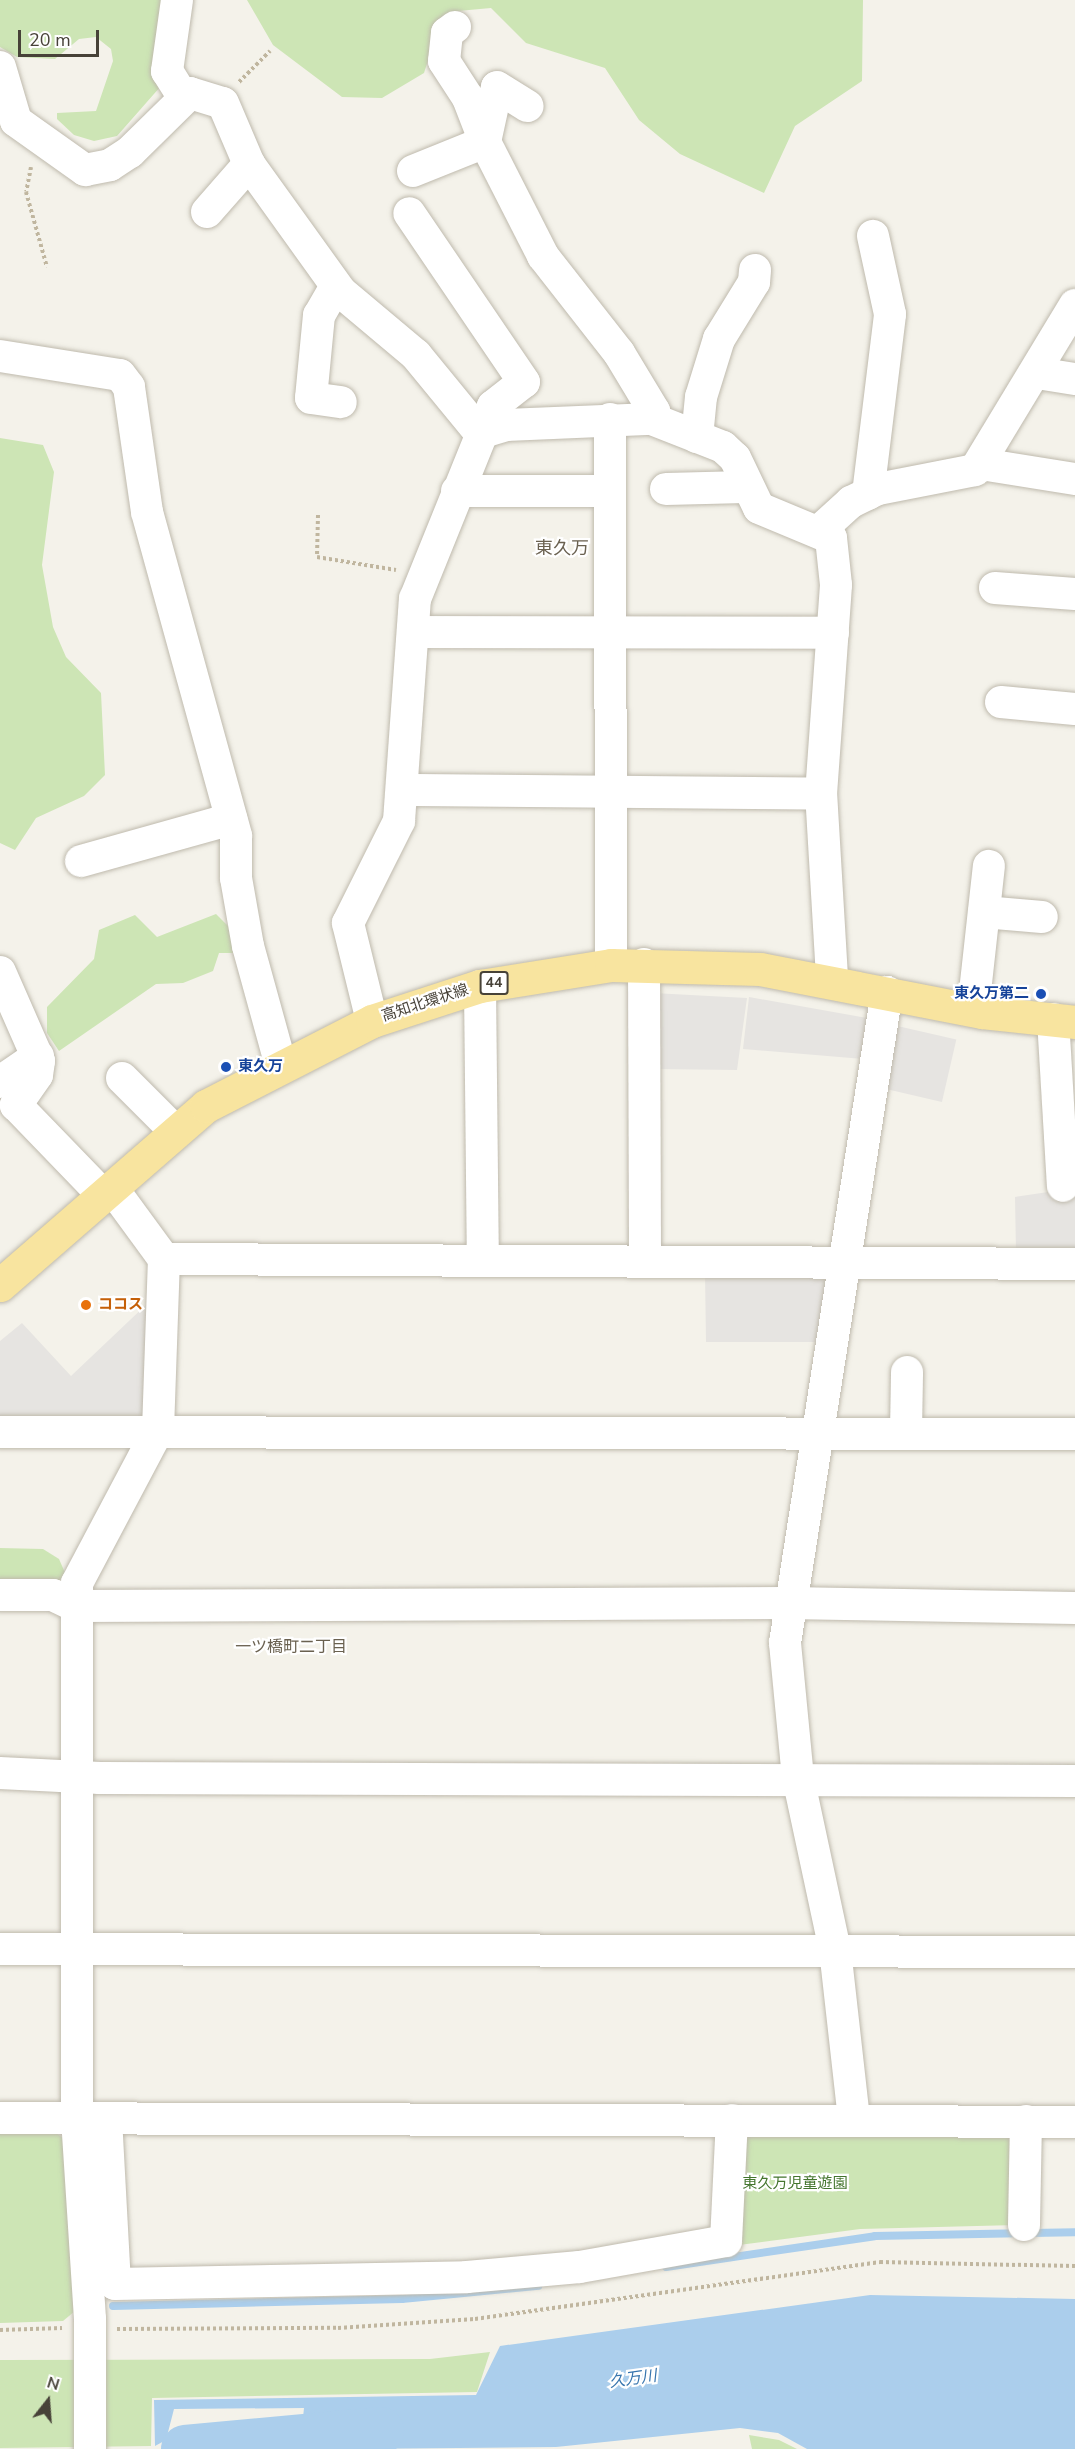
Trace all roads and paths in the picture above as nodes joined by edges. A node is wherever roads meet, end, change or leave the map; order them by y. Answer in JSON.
{"nodes":[{"id":1,"x":177,"y":0,"type":"edge"},
{"id":2,"x":455,"y":27,"type":"dead end"},
{"id":3,"x":270,"y":51,"type":"dead end"},
{"id":4,"x":0,"y":67,"type":"edge"},
{"id":5,"x":184,"y":98,"type":"junction"},
{"id":6,"x":223,"y":103,"type":"junction"},
{"id":7,"x":527,"y":106,"type":"dead end"},
{"id":8,"x":485,"y":142,"type":"junction"},
{"id":9,"x":44,"y":143,"type":"junction"},
{"id":10,"x":249,"y":164,"type":"junction"},
{"id":11,"x":413,"y":171,"type":"dead end"},
{"id":12,"x":207,"y":212,"type":"dead end"},
{"id":13,"x":409,"y":213,"type":"dead end"},
{"id":14,"x":873,"y":236,"type":"dead end"},
{"id":15,"x":47,"y":267,"type":"dead end"},
{"id":16,"x":755,"y":270,"type":"dead end"},
{"id":17,"x":336,"y":286,"type":"junction"},
{"id":18,"x":1075,"y":309,"type":"edge"},
{"id":19,"x":0,"y":356,"type":"edge"},
{"id":20,"x":1037,"y":373,"type":"junction"},
{"id":21,"x":1075,"y":379,"type":"edge"},
{"id":22,"x":341,"y":402,"type":"dead end"},
{"id":23,"x":652,"y":419,"type":"junction"},
{"id":24,"x":610,"y":420,"type":"junction"},
{"id":25,"x":480,"y":433,"type":"junction"},
{"id":26,"x":697,"y":437,"type":"junction"},
{"id":27,"x":981,"y":464,"type":"junction"},
{"id":28,"x":1075,"y":479,"type":"edge"},
{"id":29,"x":745,"y":487,"type":"junction"},
{"id":30,"x":666,"y":489,"type":"dead end"},
{"id":31,"x":457,"y":491,"type":"junction"},
{"id":32,"x":609,"y":491,"type":"junction"},
{"id":33,"x":868,"y":494,"type":"junction"},
{"id":34,"x":318,"y":515,"type":"dead end"},
{"id":35,"x":818,"y":532,"type":"junction"},
{"id":36,"x":424,"y":573,"type":"junction"},
{"id":37,"x":995,"y":588,"type":"dead end"},
{"id":38,"x":1075,"y":594,"type":"edge"},
{"id":39,"x":413,"y":632,"type":"junction"},
{"id":40,"x":609,"y":632,"type":"junction"},
{"id":41,"x":833,"y":633,"type":"junction"},
{"id":42,"x":1002,"y":702,"type":"dead end"},
{"id":43,"x":1075,"y":709,"type":"edge"},
{"id":44,"x":403,"y":790,"type":"junction"},
{"id":45,"x":609,"y":793,"type":"junction"},
{"id":46,"x":821,"y":794,"type":"junction"},
{"id":47,"x":231,"y":819,"type":"junction"},
{"id":48,"x":81,"y":861,"type":"dead end"},
{"id":49,"x":989,"y":866,"type":"dead end"},
{"id":50,"x":984,"y":912,"type":"junction"},
{"id":51,"x":1042,"y":917,"type":"dead end"},
{"id":52,"x":644,"y":964,"type":"junction"},
{"id":53,"x":611,"y":965,"type":"junction"},
{"id":54,"x":1,"y":975,"type":"edge"},
{"id":55,"x":832,"y":979,"type":"junction"},
{"id":56,"x":480,"y":986,"type":"junction"},
{"id":57,"x":887,"y":992,"type":"junction"},
{"id":58,"x":973,"y":1010,"type":"junction"},
{"id":59,"x":1064,"y":1020,"type":"edge"},
{"id":60,"x":372,"y":1021,"type":"junction"},
{"id":61,"x":38,"y":1056,"type":"junction"},
{"id":62,"x":281,"y":1066,"type":"junction"},
{"id":63,"x":122,"y":1078,"type":"dead end"},
{"id":64,"x":0,"y":1082,"type":"edge"},
{"id":65,"x":176,"y":1132,"type":"junction"},
{"id":66,"x":1063,"y":1186,"type":"dead end"},
{"id":67,"x":108,"y":1191,"type":"junction"},
{"id":68,"x":164,"y":1259,"type":"junction"},
{"id":69,"x":483,"y":1260,"type":"junction"},
{"id":70,"x":645,"y":1261,"type":"junction"},
{"id":71,"x":841,"y":1261,"type":"junction"},
{"id":72,"x":1075,"y":1263,"type":"edge"},
{"id":73,"x":0,"y":1285,"type":"edge"},
{"id":74,"x":907,"y":1372,"type":"dead end"},
{"id":75,"x":158,"y":1430,"type":"junction"},
{"id":76,"x":816,"y":1431,"type":"junction"},
{"id":77,"x":0,"y":1432,"type":"edge"},
{"id":78,"x":906,"y":1432,"type":"junction"},
{"id":79,"x":1075,"y":1434,"type":"edge"},
{"id":80,"x":0,"y":1596,"type":"edge"},
{"id":81,"x":788,"y":1603,"type":"junction"},
{"id":82,"x":76,"y":1606,"type":"junction"},
{"id":83,"x":1075,"y":1608,"type":"edge"},
{"id":84,"x":0,"y":1773,"type":"edge"},
{"id":85,"x":78,"y":1776,"type":"junction"},
{"id":86,"x":798,"y":1778,"type":"junction"},
{"id":87,"x":1075,"y":1781,"type":"edge"},
{"id":88,"x":0,"y":1949,"type":"edge"},
{"id":89,"x":76,"y":1949,"type":"junction"},
{"id":90,"x":835,"y":1950,"type":"junction"},
{"id":91,"x":1075,"y":1952,"type":"edge"},
{"id":92,"x":0,"y":2118,"type":"edge"},
{"id":93,"x":91,"y":2118,"type":"junction"},
{"id":94,"x":854,"y":2119,"type":"junction"},
{"id":95,"x":732,"y":2120,"type":"junction"},
{"id":96,"x":1026,"y":2121,"type":"junction"},
{"id":97,"x":1075,"y":2122,"type":"edge"},
{"id":98,"x":1024,"y":2225,"type":"dead end"},
{"id":99,"x":1075,"y":2266,"type":"edge"},
{"id":100,"x":0,"y":2330,"type":"edge"},
{"id":101,"x":89,"y":2332,"type":"junction"},
{"id":102,"x":90,"y":2449,"type":"edge"}],
"edges":[{"from":1,"to":5,"type":"street"},
{"from":2,"to":8,"type":"street"},
{"from":3,"to":6,"type":"path"},
{"from":4,"to":9,"type":"street"},
{"from":5,"to":6,"type":"street"},
{"from":5,"to":9,"type":"street"},
{"from":6,"to":10,"type":"street"},
{"from":7,"to":8,"type":"street"},
{"from":8,"to":11,"type":"street"},
{"from":8,"to":23,"type":"street"},
{"from":9,"to":15,"type":"path"},
{"from":10,"to":12,"type":"street"},
{"from":10,"to":17,"type":"street"},
{"from":13,"to":25,"type":"street"},
{"from":14,"to":33,"type":"street"},
{"from":16,"to":26,"type":"street"},
{"from":17,"to":22,"type":"street"},
{"from":17,"to":25,"type":"street"},
{"from":18,"to":20,"type":"street"},
{"from":19,"to":47,"type":"street"},
{"from":20,"to":21,"type":"street"},
{"from":20,"to":27,"type":"street"},
{"from":23,"to":24,"type":"street"},
{"from":23,"to":26,"type":"street"},
{"from":24,"to":25,"type":"street"},
{"from":24,"to":32,"type":"street"},
{"from":25,"to":31,"type":"street"},
{"from":26,"to":29,"type":"street"},
{"from":27,"to":28,"type":"street"},
{"from":27,"to":33,"type":"street"},
{"from":29,"to":30,"type":"street"},
{"from":29,"to":35,"type":"street"},
{"from":31,"to":32,"type":"street"},
{"from":31,"to":36,"type":"street"},
{"from":32,"to":40,"type":"street"},
{"from":33,"to":35,"type":"street"},
{"from":34,"to":36,"type":"path"},
{"from":35,"to":41,"type":"street"},
{"from":36,"to":39,"type":"street"},
{"from":37,"to":38,"type":"street"},
{"from":39,"to":40,"type":"street"},
{"from":39,"to":44,"type":"street"},
{"from":40,"to":41,"type":"street"},
{"from":40,"to":45,"type":"street"},
{"from":41,"to":46,"type":"street"},
{"from":42,"to":43,"type":"street"},
{"from":44,"to":45,"type":"street"},
{"from":44,"to":60,"type":"street"},
{"from":45,"to":46,"type":"street"},
{"from":45,"to":53,"type":"street"},
{"from":46,"to":55,"type":"street"},
{"from":47,"to":48,"type":"street"},
{"from":47,"to":62,"type":"street"},
{"from":49,"to":50,"type":"street"},
{"from":50,"to":51,"type":"street"},
{"from":50,"to":58,"type":"street"},
{"from":52,"to":53,"type":"main road","name":"高知北環状線","number":"44"},
{"from":52,"to":55,"type":"main road","name":"高知北環状線","number":"44"},
{"from":52,"to":70,"type":"street"},
{"from":53,"to":56,"type":"main road","name":"高知北環状線","number":"44"},
{"from":54,"to":61,"type":"street"},
{"from":55,"to":57,"type":"main road","name":"高知北環状線","number":"44"},
{"from":56,"to":60,"type":"main road","name":"高知北環状線","number":"44"},
{"from":56,"to":69,"type":"street"},
{"from":57,"to":58,"type":"main road","name":"高知北環状線","number":"44"},
{"from":57,"to":71,"type":"street"},
{"from":58,"to":59,"type":"main road","name":"高知北環状線","number":"44"},
{"from":59,"to":66,"type":"street"},
{"from":60,"to":62,"type":"main road","name":"高知北環状線","number":"44"},
{"from":61,"to":64,"type":"street"},
{"from":61,"to":67,"type":"street"},
{"from":62,"to":65,"type":"main road","name":"高知北環状線","number":"44"},
{"from":63,"to":65,"type":"street"},
{"from":65,"to":67,"type":"main road","name":"高知北環状線","number":"44"},
{"from":67,"to":68,"type":"street"},
{"from":67,"to":73,"type":"main road","name":"高知北環状線","number":"44"},
{"from":68,"to":69,"type":"street"},
{"from":68,"to":75,"type":"street"},
{"from":69,"to":70,"type":"street"},
{"from":70,"to":71,"type":"street"},
{"from":71,"to":72,"type":"street"},
{"from":71,"to":76,"type":"street"},
{"from":74,"to":78,"type":"street"},
{"from":75,"to":76,"type":"street"},
{"from":75,"to":77,"type":"street"},
{"from":75,"to":82,"type":"street"},
{"from":76,"to":78,"type":"street"},
{"from":76,"to":81,"type":"street"},
{"from":78,"to":79,"type":"street"},
{"from":80,"to":82,"type":"street"},
{"from":81,"to":82,"type":"street"},
{"from":81,"to":83,"type":"street"},
{"from":81,"to":86,"type":"street"},
{"from":82,"to":85,"type":"street"},
{"from":84,"to":85,"type":"street"},
{"from":85,"to":86,"type":"street"},
{"from":85,"to":89,"type":"street"},
{"from":86,"to":87,"type":"street"},
{"from":86,"to":90,"type":"street"},
{"from":88,"to":89,"type":"street"},
{"from":89,"to":90,"type":"street"},
{"from":89,"to":93,"type":"street"},
{"from":90,"to":91,"type":"street"},
{"from":90,"to":94,"type":"street"},
{"from":92,"to":93,"type":"street"},
{"from":93,"to":95,"type":"street"},
{"from":93,"to":95,"type":"street"},
{"from":93,"to":101,"type":"street"},
{"from":94,"to":95,"type":"street"},
{"from":94,"to":96,"type":"street"},
{"from":96,"to":97,"type":"street"},
{"from":96,"to":98,"type":"street"},
{"from":99,"to":101,"type":"path"},
{"from":100,"to":101,"type":"path"},
{"from":101,"to":102,"type":"street"}]}
